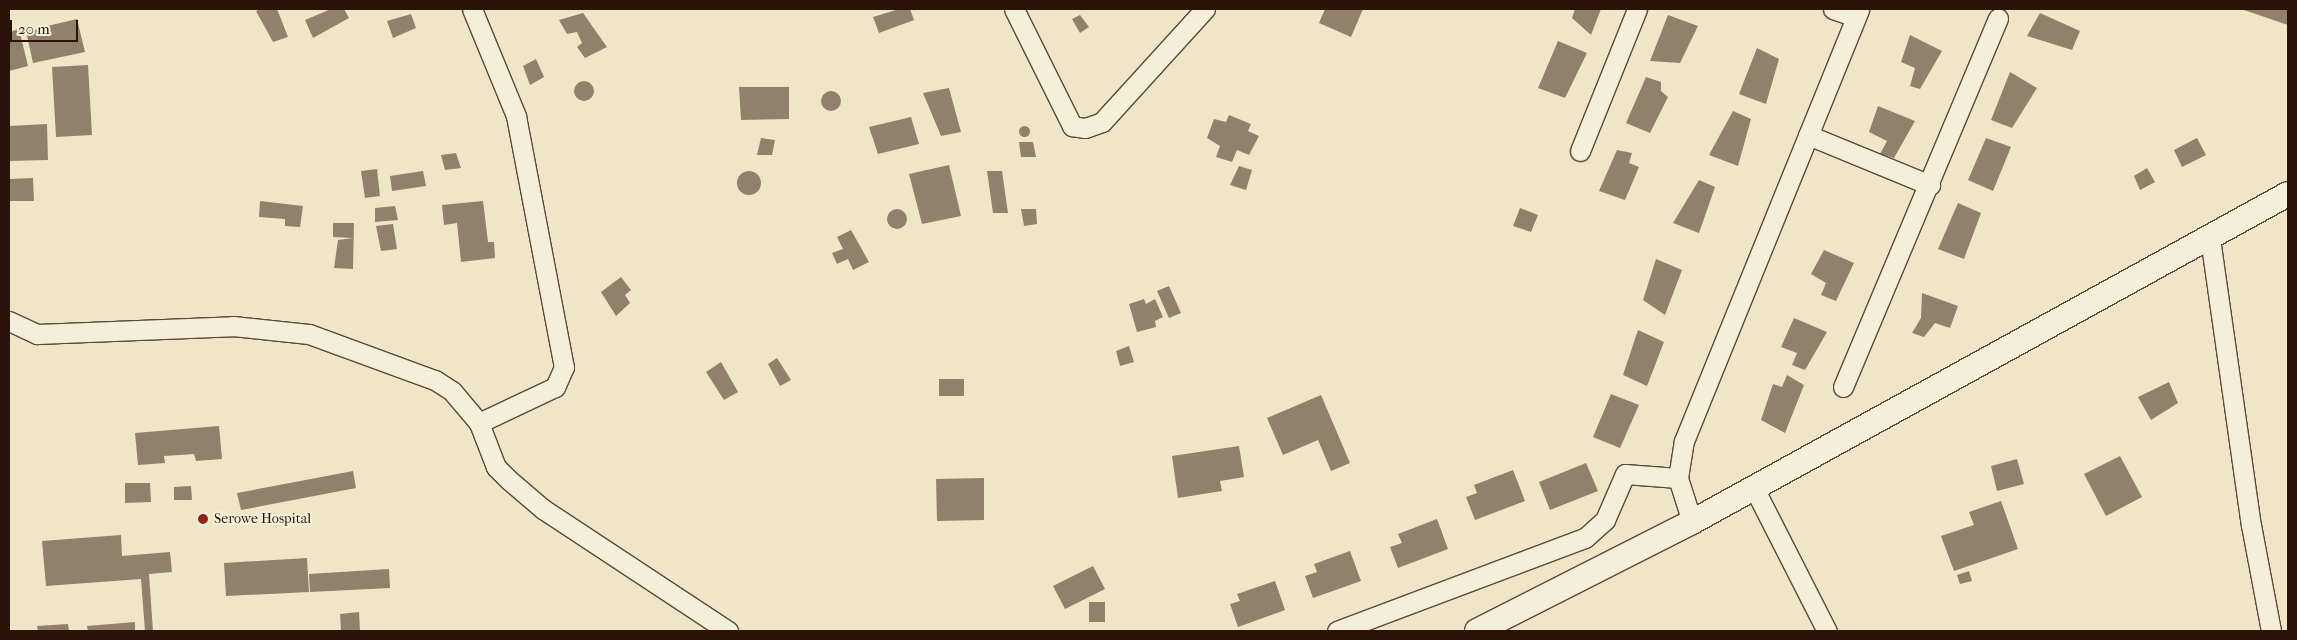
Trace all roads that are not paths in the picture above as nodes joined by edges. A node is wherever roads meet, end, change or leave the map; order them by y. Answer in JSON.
{"nodes":[{"id":1,"x":472,"y":9,"type":"edge"},
{"id":2,"x":1014,"y":9,"type":"edge"},
{"id":3,"x":1205,"y":9,"type":"edge"},
{"id":4,"x":1637,"y":9,"type":"edge"},
{"id":5,"x":1833,"y":9,"type":"edge"},
{"id":6,"x":1858,"y":13,"type":"edge"},
{"id":7,"x":1998,"y":18,"type":"dead end"},
{"id":8,"x":1808,"y":136,"type":"junction"},
{"id":9,"x":1580,"y":151,"type":"dead end"},
{"id":10,"x":1930,"y":185,"type":"junction"},
{"id":11,"x":2288,"y":194,"type":"edge"},
{"id":12,"x":2210,"y":238,"type":"junction"},
{"id":13,"x":9,"y":321,"type":"edge"},
{"id":14,"x":1843,"y":387,"type":"dead end"},
{"id":15,"x":479,"y":423,"type":"junction"},
{"id":16,"x":1678,"y":478,"type":"junction"},
{"id":17,"x":1753,"y":486,"type":"junction"},
{"id":18,"x":1692,"y":522,"type":"junction"},
{"id":19,"x":728,"y":631,"type":"edge"},
{"id":20,"x":1337,"y":631,"type":"edge"},
{"id":21,"x":1477,"y":631,"type":"edge"},
{"id":22,"x":1827,"y":631,"type":"edge"},
{"id":23,"x":2272,"y":631,"type":"edge"}],
"edges":[{"from":1,"to":15,"type":"street"},
{"from":2,"to":3,"type":"street"},
{"from":4,"to":9,"type":"street"},
{"from":5,"to":6,"type":"street"},
{"from":6,"to":8,"type":"street"},
{"from":7,"to":10,"type":"street"},
{"from":8,"to":10,"type":"street"},
{"from":8,"to":16,"type":"street"},
{"from":10,"to":14,"type":"street"},
{"from":11,"to":12,"type":"street"},
{"from":12,"to":17,"type":"street"},
{"from":12,"to":23,"type":"street"},
{"from":13,"to":15,"type":"street"},
{"from":15,"to":19,"type":"street"},
{"from":16,"to":18,"type":"street"},
{"from":16,"to":20,"type":"street"},
{"from":17,"to":18,"type":"street"},
{"from":17,"to":22,"type":"street"},
{"from":18,"to":21,"type":"street"}]}
